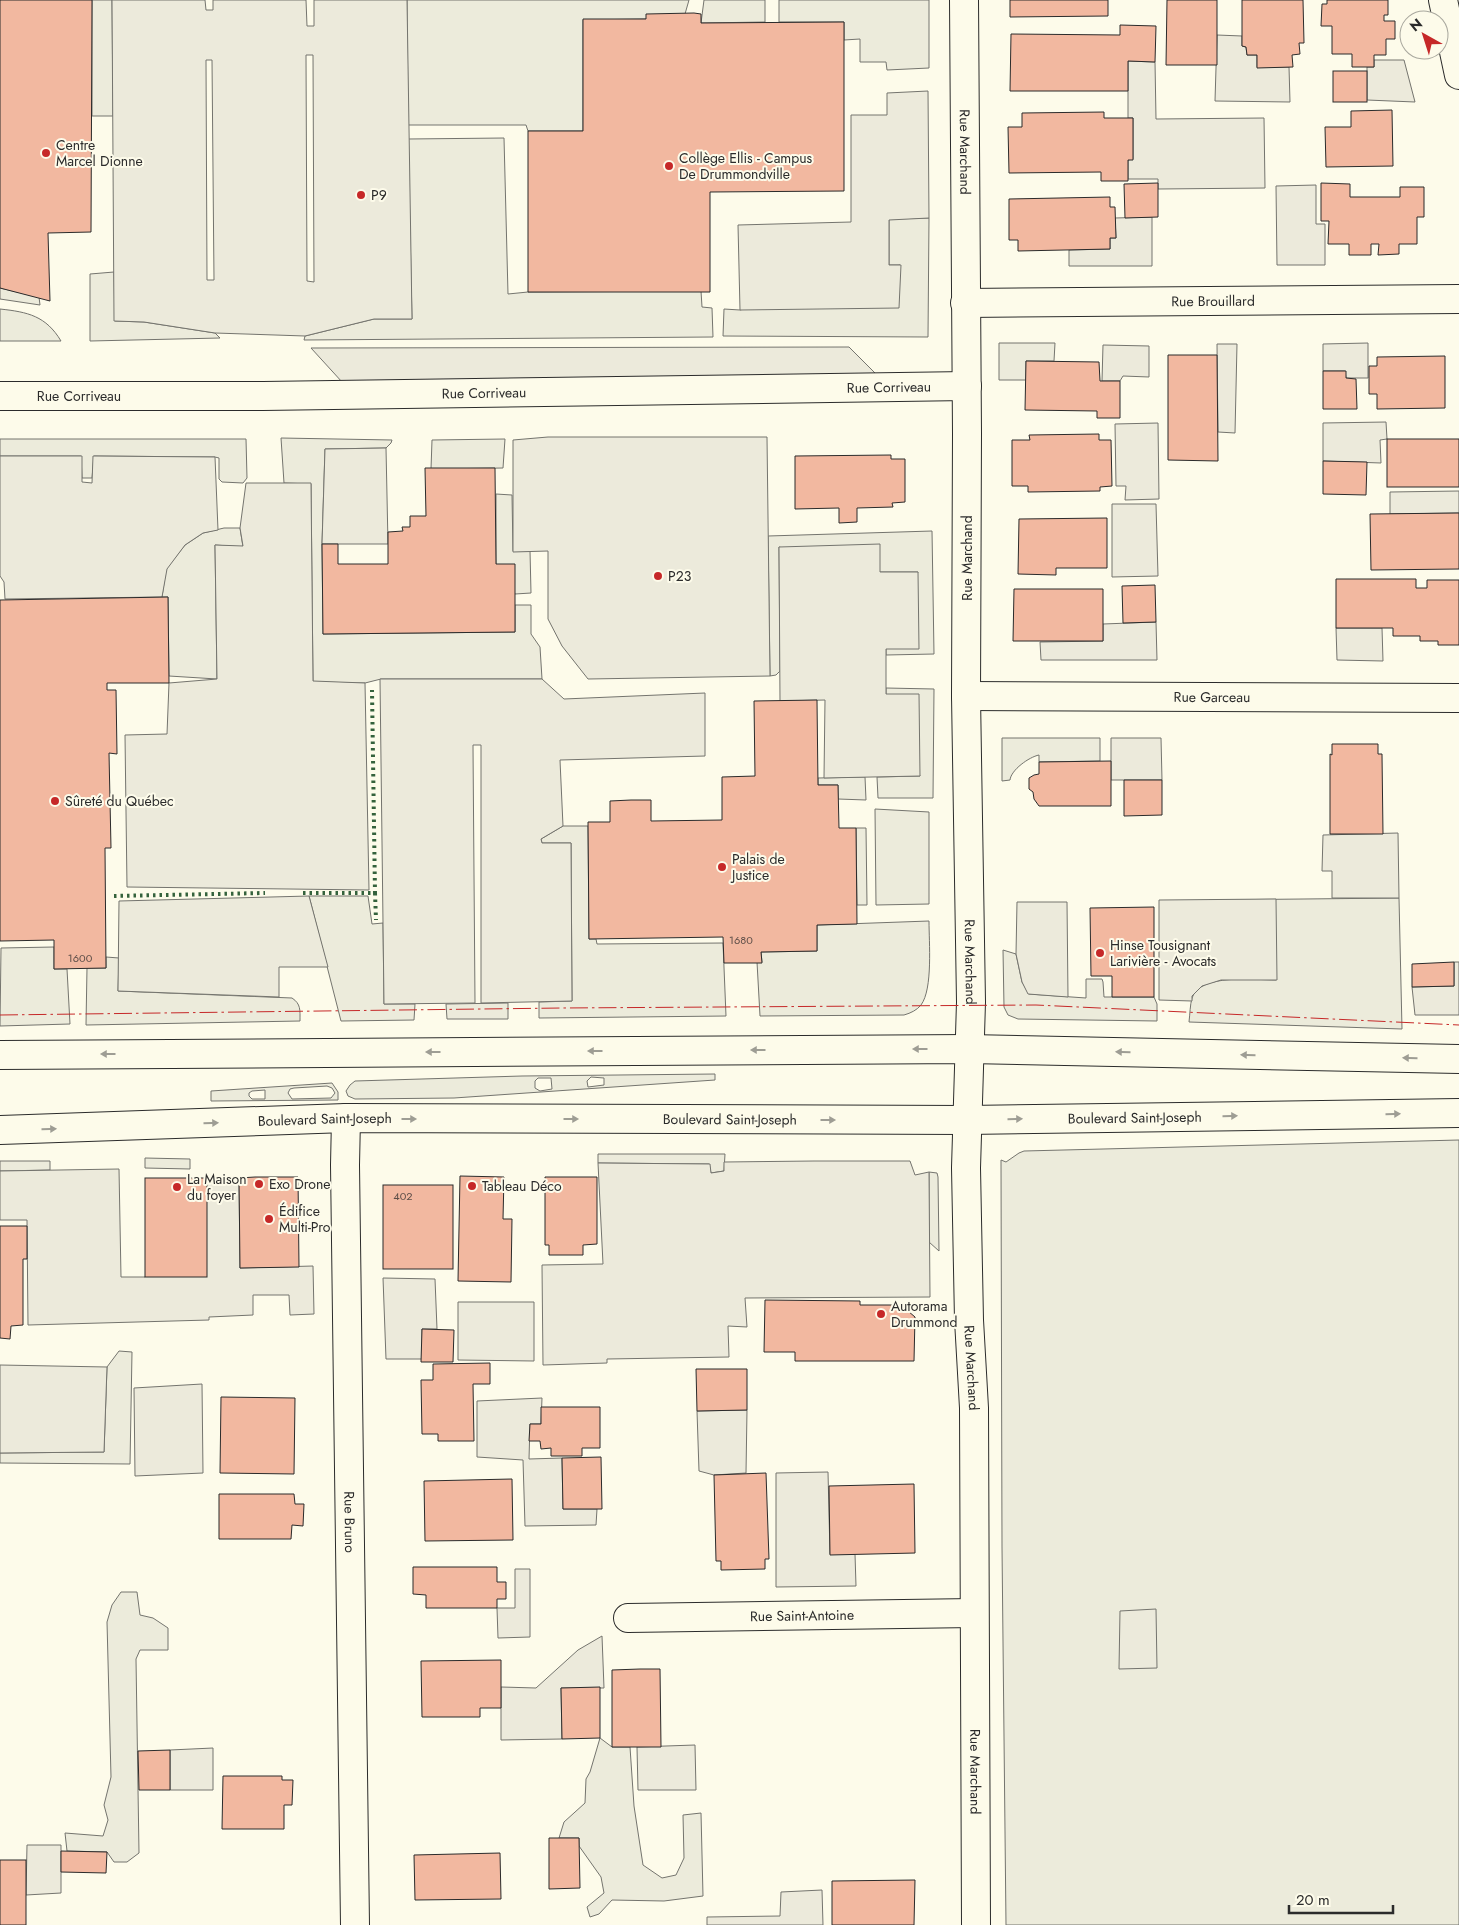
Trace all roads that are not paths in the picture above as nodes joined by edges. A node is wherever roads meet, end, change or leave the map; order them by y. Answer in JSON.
{"nodes":[{"id":1,"x":964,"y":0,"type":"edge"},
{"id":2,"x":1444,"y":0,"type":"edge"},
{"id":3,"x":1459,"y":75,"type":"edge"},
{"id":4,"x":1459,"y":299,"type":"edge"},
{"id":5,"x":965,"y":303,"type":"junction"},
{"id":6,"x":967,"y":386,"type":"junction"},
{"id":7,"x":0,"y":396,"type":"edge"},
{"id":8,"x":966,"y":696,"type":"junction"},
{"id":9,"x":1459,"y":698,"type":"edge"},
{"id":10,"x":969,"y":1049,"type":"junction"},
{"id":11,"x":0,"y":1055,"type":"edge"},
{"id":12,"x":1459,"y":1059,"type":"edge"},
{"id":13,"x":1459,"y":1113,"type":"edge"},
{"id":14,"x":346,"y":1118,"type":"junction"},
{"id":15,"x":966,"y":1120,"type":"junction"},
{"id":16,"x":0,"y":1130,"type":"edge"},
{"id":17,"x":974,"y":1613,"type":"junction"},
{"id":18,"x":628,"y":1618,"type":"dead end"},
{"id":19,"x":355,"y":1925,"type":"edge"},
{"id":20,"x":976,"y":1925,"type":"edge"}],
"edges":[{"from":1,"to":5,"type":"street","name":"Rue Marchand"},
{"from":2,"to":3,"type":"street"},
{"from":4,"to":5,"type":"street","name":"Rue Brouillard"},
{"from":5,"to":6,"type":"street","name":"Rue Marchand"},
{"from":6,"to":7,"type":"street","name":"Rue Corriveau"},
{"from":6,"to":8,"type":"street","name":"Rue Marchand"},
{"from":8,"to":9,"type":"street","name":"Rue Garceau"},
{"from":8,"to":10,"type":"street","name":"Rue Marchand"},
{"from":10,"to":11,"type":"street","one_way":true},
{"from":12,"to":10,"type":"street","one_way":true},
{"from":10,"to":15,"type":"street","name":"Rue Marchand"},
{"from":15,"to":13,"type":"street","name":"Boulevard Saint-Joseph","one_way":true},
{"from":14,"to":15,"type":"street","name":"Boulevard Saint-Joseph","one_way":true},
{"from":16,"to":14,"type":"street","name":"Boulevard Saint-Joseph","one_way":true},
{"from":14,"to":19,"type":"street","name":"Rue Bruno"},
{"from":15,"to":17,"type":"street","name":"Rue Marchand"},
{"from":17,"to":18,"type":"street","name":"Rue Saint-Antoine"},
{"from":17,"to":20,"type":"street","name":"Rue Marchand"}]}
